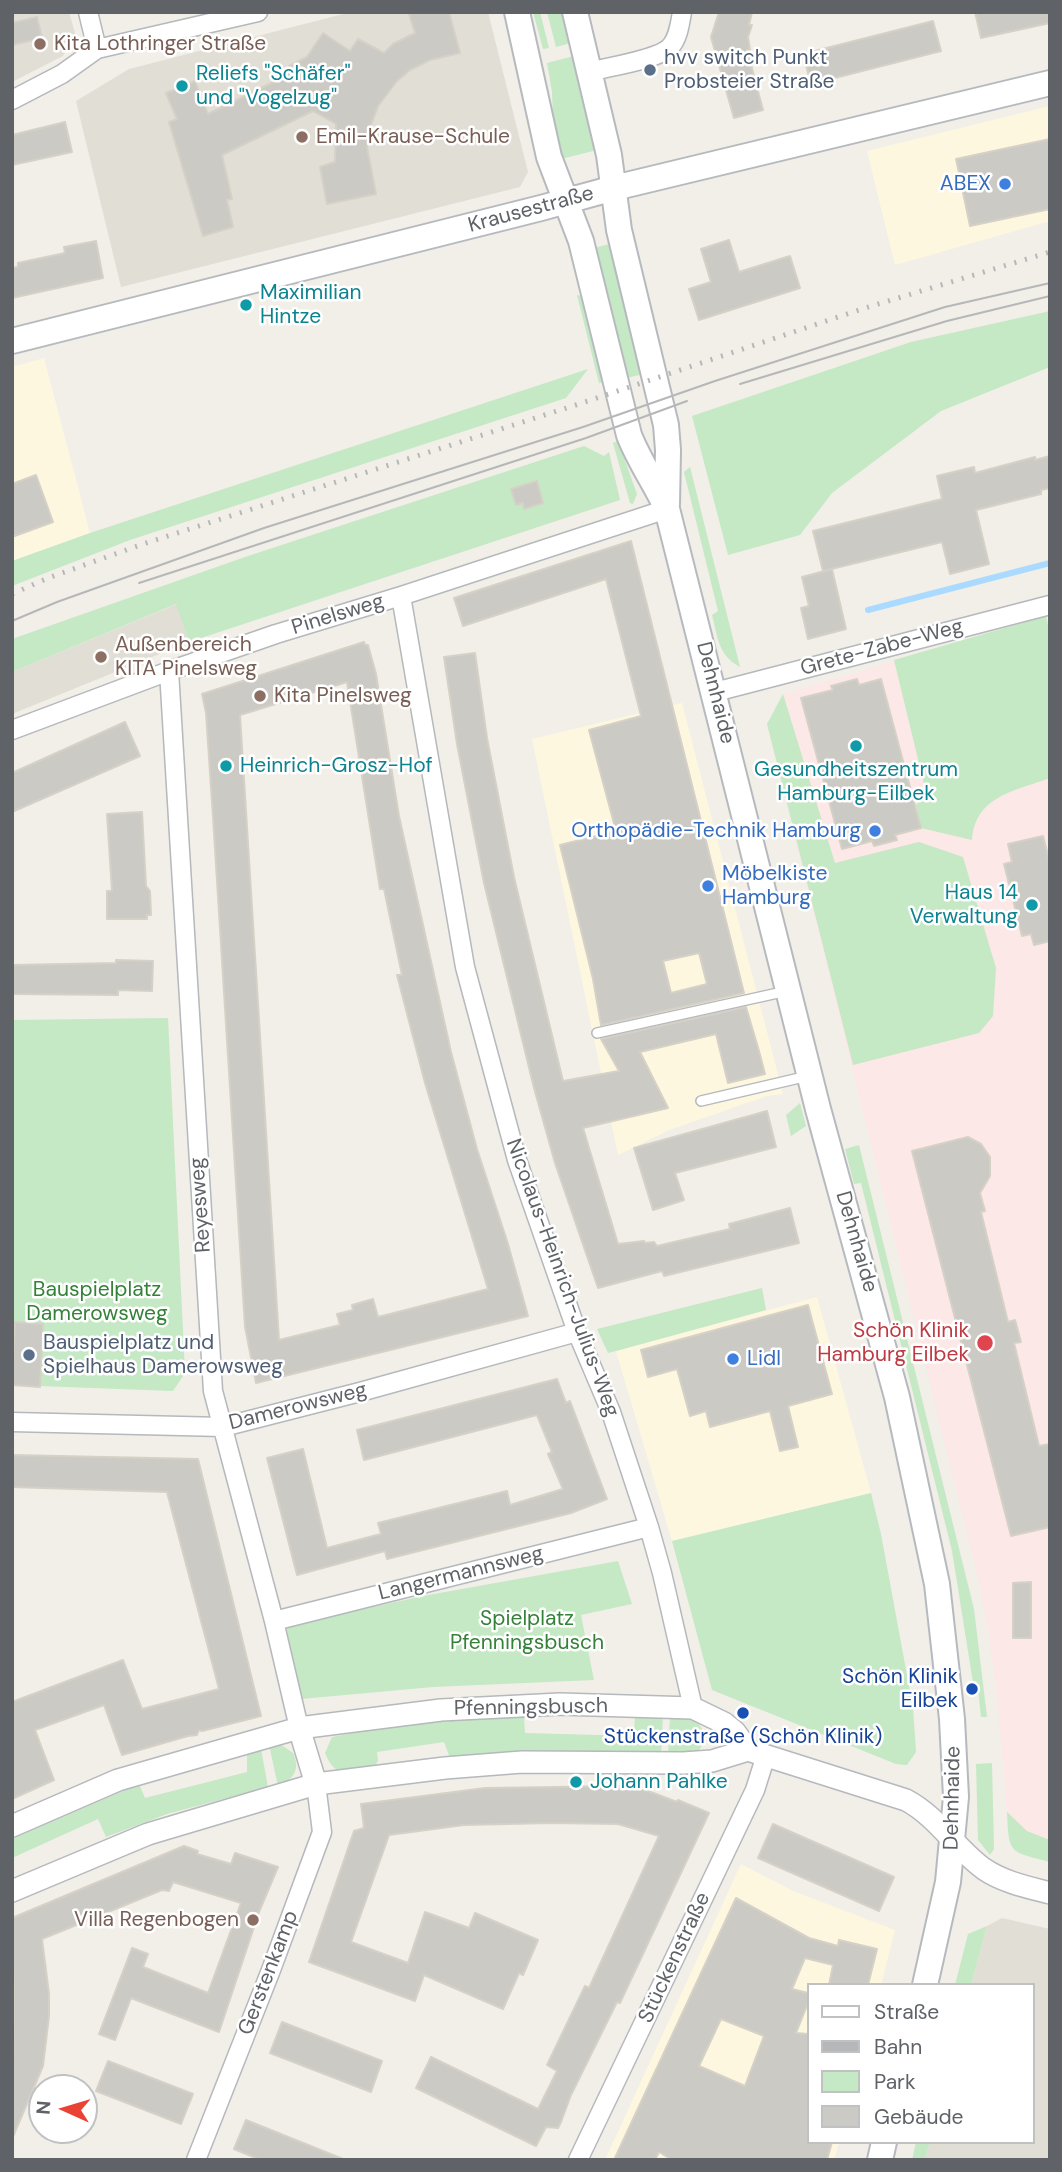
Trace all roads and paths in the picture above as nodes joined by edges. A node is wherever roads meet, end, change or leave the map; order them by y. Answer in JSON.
{"nodes":[{"id":1,"x":88,"y":12,"type":"edge"},
{"id":2,"x":258,"y":12,"type":"edge"},
{"id":3,"x":517,"y":12,"type":"edge"},
{"id":4,"x":575,"y":12,"type":"edge"},
{"id":5,"x":682,"y":12,"type":"edge"},
{"id":6,"x":97,"y":49,"type":"junction"},
{"id":7,"x":589,"y":72,"type":"junction"},
{"id":8,"x":1050,"y":83,"type":"edge"},
{"id":9,"x":12,"y":100,"type":"edge"},
{"id":10,"x":614,"y":188,"type":"junction"},
{"id":11,"x":566,"y":201,"type":"junction"},
{"id":12,"x":12,"y":341,"type":"edge"},
{"id":13,"x":667,"y":509,"type":"junction"},
{"id":14,"x":401,"y":596,"type":"junction"},
{"id":15,"x":1050,"y":605,"type":"edge"},
{"id":16,"x":169,"y":671,"type":"junction"},
{"id":17,"x":715,"y":692,"type":"junction"},
{"id":18,"x":12,"y":730,"type":"edge"},
{"id":19,"x":789,"y":990,"type":"junction"},
{"id":20,"x":597,"y":1033,"type":"dead end"},
{"id":21,"x":810,"y":1076,"type":"junction"},
{"id":22,"x":701,"y":1101,"type":"dead end"},
{"id":23,"x":577,"y":1332,"type":"junction"},
{"id":24,"x":12,"y":1422,"type":"edge"},
{"id":25,"x":223,"y":1427,"type":"junction"},
{"id":26,"x":649,"y":1527,"type":"junction"},
{"id":27,"x":274,"y":1621,"type":"junction"},
{"id":28,"x":693,"y":1708,"type":"junction"},
{"id":29,"x":299,"y":1728,"type":"junction"},
{"id":30,"x":757,"y":1753,"type":"junction"},
{"id":31,"x":316,"y":1784,"type":"junction"},
{"id":32,"x":12,"y":1826,"type":"edge"},
{"id":33,"x":954,"y":1839,"type":"junction"},
{"id":34,"x":12,"y":1891,"type":"edge"},
{"id":35,"x":1050,"y":1893,"type":"edge"},
{"id":36,"x":925,"y":1983,"type":"edge"},
{"id":37,"x":196,"y":2160,"type":"edge"},
{"id":38,"x":578,"y":2160,"type":"edge"}],
"edges":[{"from":1,"to":6,"type":"street"},
{"from":2,"to":6,"type":"street"},
{"from":3,"to":11,"type":"main road","name":"Dehnhaide"},
{"from":4,"to":7,"type":"main road","name":"Dehnhaide"},
{"from":5,"to":7,"type":"street"},
{"from":6,"to":9,"type":"street"},
{"from":7,"to":10,"type":"main road","name":"Dehnhaide"},
{"from":8,"to":10,"type":"main road","name":"Krausestraße"},
{"from":10,"to":11,"type":"main road","name":"Krausestraße"},
{"from":10,"to":13,"type":"main road","name":"Dehnhaide"},
{"from":11,"to":12,"type":"main road","name":"Krausestraße"},
{"from":11,"to":13,"type":"main road","name":"Dehnhaide"},
{"from":13,"to":14,"type":"street","name":"Pinelsweg"},
{"from":13,"to":17,"type":"main road","name":"Dehnhaide"},
{"from":14,"to":16,"type":"street","name":"Pinelsweg"},
{"from":14,"to":23,"type":"street","name":"Nicolaus-Heinrich-Julius-Weg"},
{"from":15,"to":17,"type":"street","name":"Grete-Zabe-Weg"},
{"from":16,"to":18,"type":"street","name":"Pinelsweg"},
{"from":16,"to":25,"type":"street","name":"Reyesweg"},
{"from":17,"to":19,"type":"main road","name":"Dehnhaide"},
{"from":19,"to":20,"type":"lane"},
{"from":19,"to":21,"type":"main road","name":"Dehnhaide"},
{"from":21,"to":22,"type":"lane"},
{"from":21,"to":33,"type":"main road","name":"Dehnhaide"},
{"from":23,"to":25,"type":"street","name":"Damerowsweg"},
{"from":23,"to":26,"type":"street","name":"Nicolaus-Heinrich-Julius-Weg"},
{"from":24,"to":25,"type":"street","name":"Damerowsweg"},
{"from":25,"to":27,"type":"street","name":"Reyesweg"},
{"from":26,"to":27,"type":"street","name":"Langermannsweg"},
{"from":26,"to":28,"type":"street","name":"Nicolaus-Heinrich-Julius-Weg"},
{"from":27,"to":29,"type":"street","name":"Reyesweg"},
{"from":28,"to":29,"type":"street","name":"Pfenningsbusch"},
{"from":28,"to":30,"type":"street","name":"Pfenningsbusch"},
{"from":29,"to":31,"type":"street"},
{"from":29,"to":32,"type":"street","name":"Pfenningsbusch"},
{"from":30,"to":31,"type":"street"},
{"from":30,"to":33,"type":"street"},
{"from":30,"to":38,"type":"street","name":"Stückenstraße"},
{"from":31,"to":34,"type":"street"},
{"from":31,"to":37,"type":"street","name":"Gerstenkamp"},
{"from":33,"to":35,"type":"street"},
{"from":33,"to":36,"type":"main road","name":"Dehnhaide"}]}
